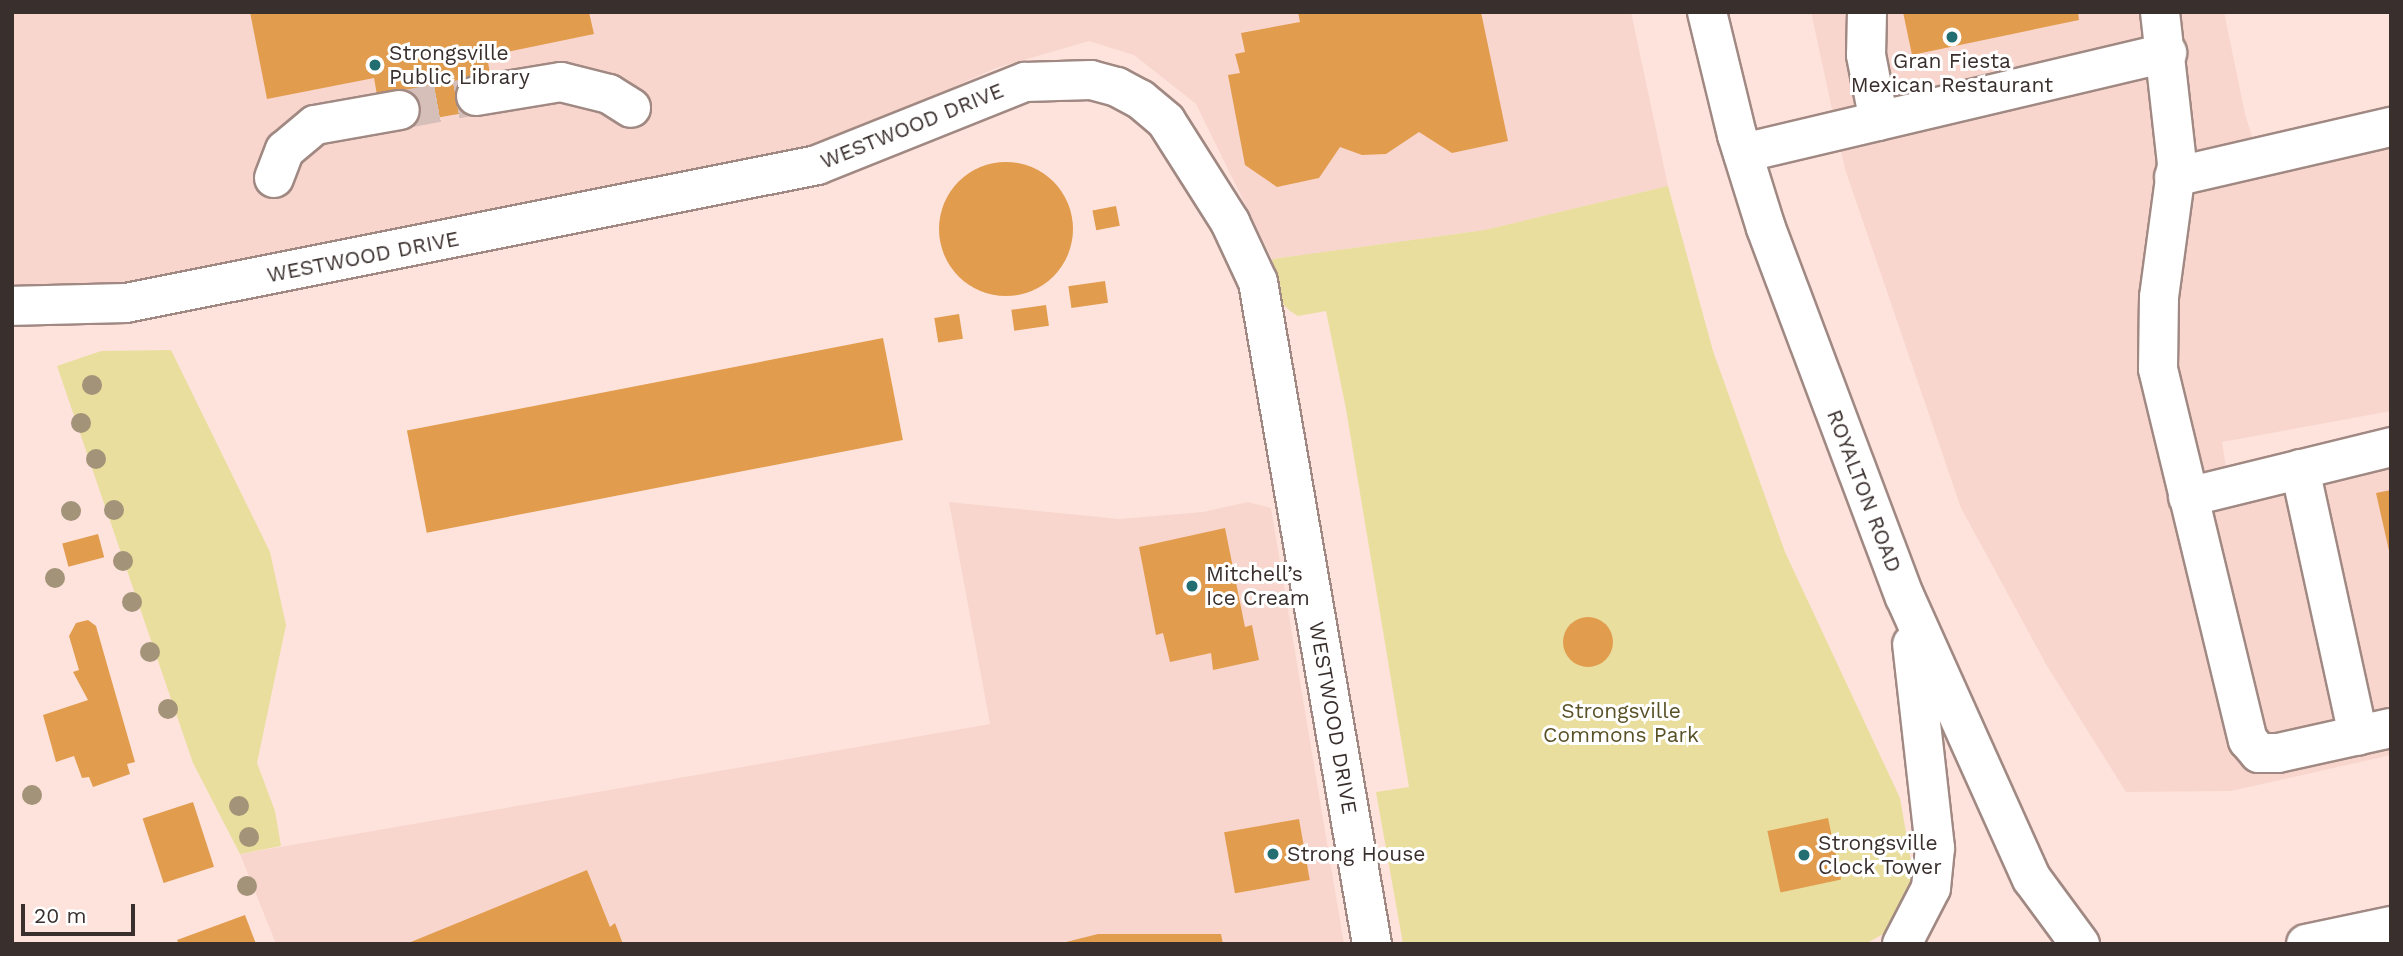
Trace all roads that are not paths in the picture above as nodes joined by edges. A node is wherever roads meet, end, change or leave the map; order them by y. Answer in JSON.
{"nodes":[{"id":1,"x":1707,"y":12,"type":"edge"},
{"id":2,"x":1867,"y":12,"type":"edge"},
{"id":3,"x":2160,"y":12,"type":"edge"},
{"id":4,"x":2167,"y":53,"type":"junction"},
{"id":5,"x":476,"y":96,"type":"tunnel mouth"},
{"id":6,"x":631,"y":108,"type":"dead end"},
{"id":7,"x":400,"y":110,"type":"tunnel mouth"},
{"id":8,"x":1878,"y":121,"type":"junction"},
{"id":9,"x":2391,"y":127,"type":"edge"},
{"id":10,"x":1743,"y":153,"type":"junction"},
{"id":11,"x":2174,"y":177,"type":"junction"},
{"id":12,"x":274,"y":178,"type":"dead end"},
{"id":13,"x":12,"y":306,"type":"edge"},
{"id":14,"x":2391,"y":447,"type":"edge"},
{"id":15,"x":2301,"y":469,"type":"junction"},
{"id":16,"x":2188,"y":497,"type":"junction"},
{"id":17,"x":1905,"y":597,"type":"junction"},
{"id":18,"x":2374,"y":732,"type":"edge"},
{"id":19,"x":2391,"y":926,"type":"edge"},
{"id":20,"x":1372,"y":944,"type":"edge"},
{"id":21,"x":1902,"y":944,"type":"edge"},
{"id":22,"x":2080,"y":944,"type":"edge"},
{"id":23,"x":2306,"y":944,"type":"edge"}],
"edges":[{"from":1,"to":10,"type":"street","name":"ROYALTON ROAD"},
{"from":2,"to":8,"type":"street"},
{"from":3,"to":4,"type":"street"},
{"from":4,"to":8,"type":"street"},
{"from":4,"to":11,"type":"street"},
{"from":5,"to":6,"type":"street"},
{"from":7,"to":12,"type":"street"},
{"from":8,"to":10,"type":"street"},
{"from":9,"to":11,"type":"street"},
{"from":10,"to":17,"type":"street","name":"ROYALTON ROAD"},
{"from":11,"to":16,"type":"street"},
{"from":13,"to":20,"type":"street","name":"WESTWOOD DRIVE"},
{"from":14,"to":15,"type":"street"},
{"from":15,"to":16,"type":"street"},
{"from":15,"to":18,"type":"street"},
{"from":16,"to":18,"type":"street"},
{"from":17,"to":21,"type":"street"},
{"from":17,"to":22,"type":"street","name":"ROYALTON ROAD"},
{"from":19,"to":23,"type":"street"}]}
